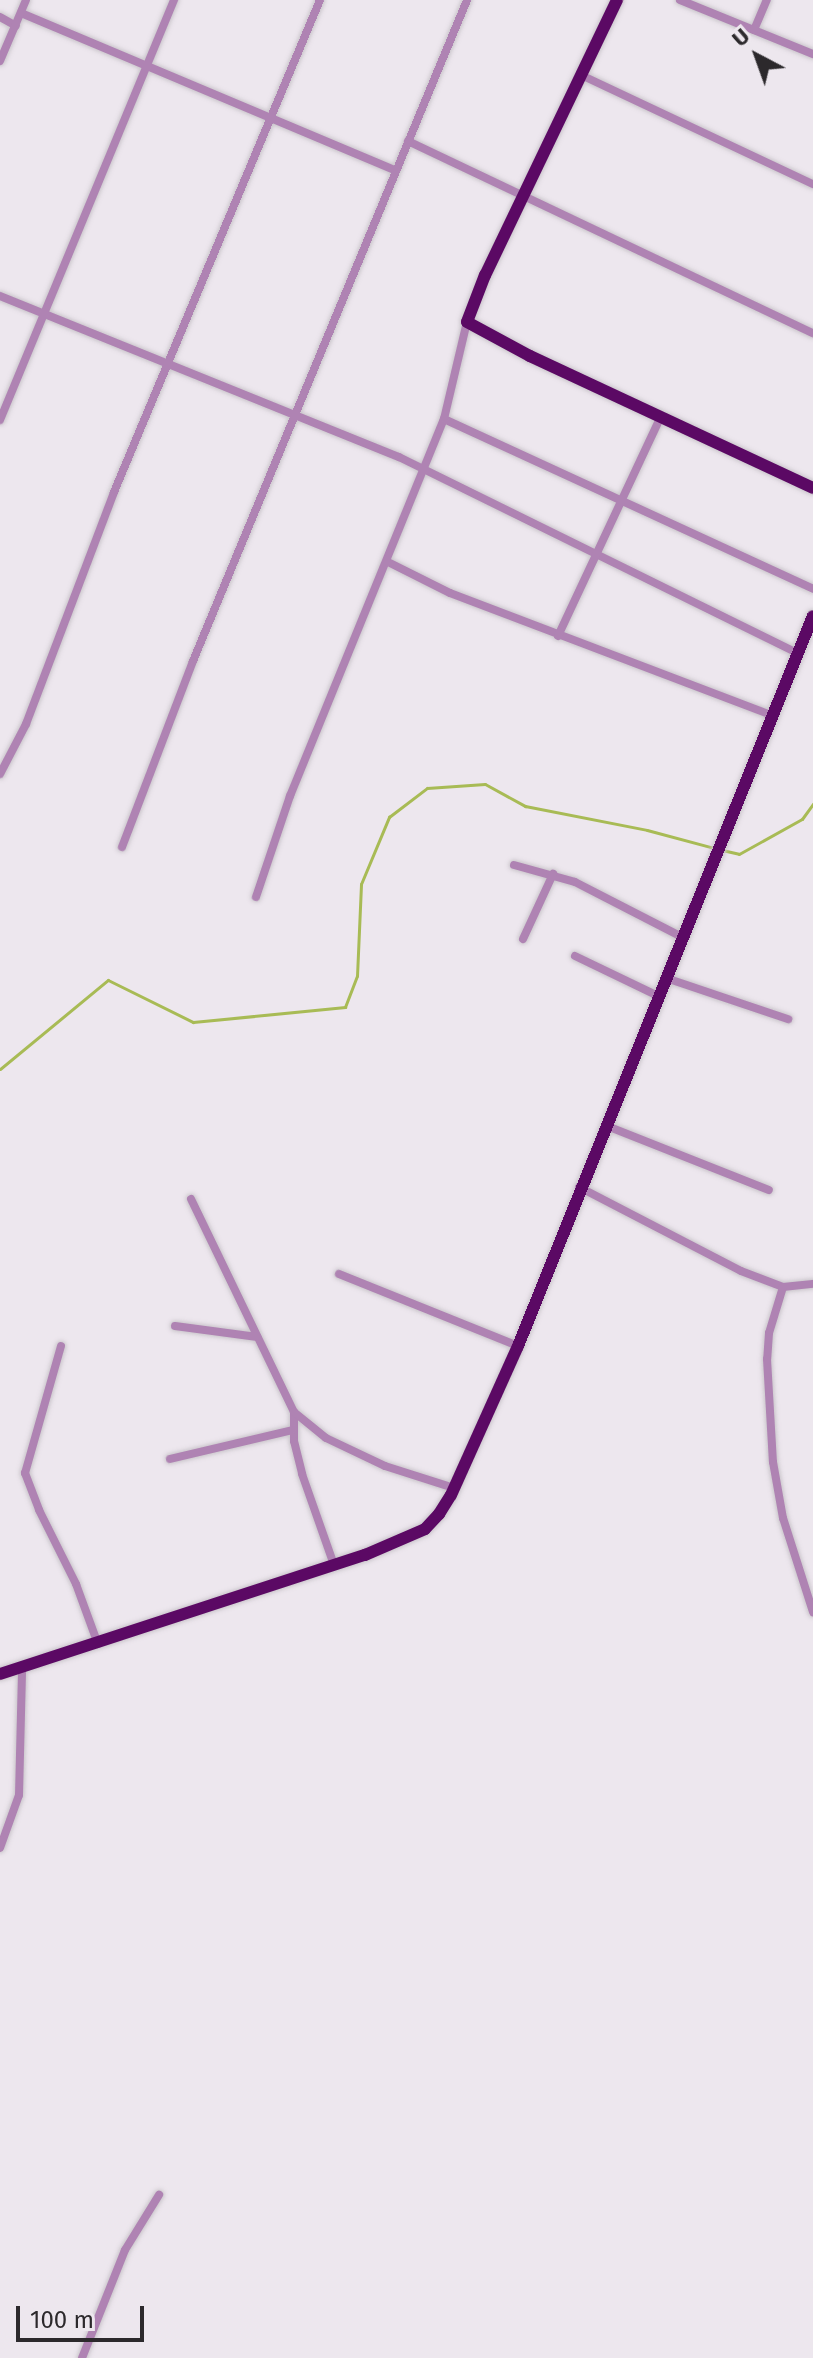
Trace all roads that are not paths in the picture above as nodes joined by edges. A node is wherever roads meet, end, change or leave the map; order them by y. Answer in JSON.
{"nodes":[{"id":1,"x":26,"y":0,"type":"edge"},
{"id":2,"x":174,"y":0,"type":"edge"},
{"id":3,"x":320,"y":0,"type":"edge"},
{"id":4,"x":467,"y":0,"type":"edge"},
{"id":5,"x":617,"y":0,"type":"edge"},
{"id":6,"x":680,"y":0,"type":"edge"},
{"id":7,"x":767,"y":0,"type":"edge"},
{"id":8,"x":21,"y":13,"type":"junction"},
{"id":9,"x":0,"y":17,"type":"edge"},
{"id":10,"x":16,"y":26,"type":"junction"},
{"id":11,"x":754,"y":30,"type":"junction"},
{"id":12,"x":813,"y":54,"type":"edge"},
{"id":13,"x":0,"y":61,"type":"edge"},
{"id":14,"x":147,"y":66,"type":"junction"},
{"id":15,"x":581,"y":75,"type":"junction"},
{"id":16,"x":270,"y":120,"type":"junction"},
{"id":17,"x":408,"y":141,"type":"junction"},
{"id":18,"x":396,"y":171,"type":"junction"},
{"id":19,"x":813,"y":184,"type":"edge"},
{"id":20,"x":525,"y":194,"type":"junction"},
{"id":21,"x":0,"y":296,"type":"edge"},
{"id":22,"x":44,"y":311,"type":"junction"},
{"id":23,"x":467,"y":322,"type":"junction"},
{"id":24,"x":813,"y":333,"type":"edge"},
{"id":25,"x":168,"y":363,"type":"junction"},
{"id":26,"x":296,"y":414,"type":"junction"},
{"id":27,"x":661,"y":416,"type":"junction"},
{"id":28,"x":444,"y":419,"type":"junction"},
{"id":29,"x":0,"y":420,"type":"edge"},
{"id":30,"x":424,"y":470,"type":"junction"},
{"id":31,"x":813,"y":488,"type":"edge"},
{"id":32,"x":621,"y":502,"type":"junction"},
{"id":33,"x":595,"y":556,"type":"junction"},
{"id":34,"x":388,"y":562,"type":"junction"},
{"id":35,"x":813,"y":589,"type":"edge"},
{"id":36,"x":813,"y":616,"type":"edge"},
{"id":37,"x":810,"y":633,"type":"edge"},
{"id":38,"x":558,"y":636,"type":"junction"},
{"id":39,"x":798,"y":653,"type":"junction"},
{"id":40,"x":773,"y":716,"type":"junction"},
{"id":41,"x":0,"y":774,"type":"edge"},
{"id":42,"x":122,"y":847,"type":"dead end"},
{"id":43,"x":514,"y":865,"type":"dead end"},
{"id":44,"x":553,"y":874,"type":"junction"},
{"id":45,"x":256,"y":897,"type":"dead end"},
{"id":46,"x":682,"y":937,"type":"junction"},
{"id":47,"x":523,"y":939,"type":"dead end"},
{"id":48,"x":575,"y":956,"type":"dead end"},
{"id":49,"x":666,"y":978,"type":"junction"},
{"id":50,"x":658,"y":996,"type":"junction"},
{"id":51,"x":788,"y":1019,"type":"dead end"},
{"id":52,"x":607,"y":1126,"type":"junction"},
{"id":53,"x":579,"y":1187,"type":"junction"},
{"id":54,"x":769,"y":1190,"type":"dead end"},
{"id":55,"x":191,"y":1199,"type":"dead end"},
{"id":56,"x":339,"y":1274,"type":"dead end"},
{"id":57,"x":813,"y":1284,"type":"edge"},
{"id":58,"x":783,"y":1287,"type":"junction"},
{"id":59,"x":175,"y":1326,"type":"dead end"},
{"id":60,"x":257,"y":1337,"type":"junction"},
{"id":61,"x":61,"y":1346,"type":"dead end"},
{"id":62,"x":518,"y":1346,"type":"junction"},
{"id":63,"x":294,"y":1412,"type":"junction"},
{"id":64,"x":293,"y":1430,"type":"junction"},
{"id":65,"x":170,"y":1459,"type":"dead end"},
{"id":66,"x":454,"y":1488,"type":"junction"},
{"id":67,"x":334,"y":1565,"type":"junction"},
{"id":68,"x":813,"y":1612,"type":"edge"},
{"id":69,"x":98,"y":1644,"type":"junction"},
{"id":70,"x":22,"y":1669,"type":"junction"},
{"id":71,"x":0,"y":1674,"type":"edge"},
{"id":72,"x":0,"y":1848,"type":"edge"},
{"id":73,"x":159,"y":2195,"type":"dead end"},
{"id":74,"x":82,"y":2358,"type":"edge"}],
"edges":[{"from":1,"to":8,"type":"street"},
{"from":2,"to":14,"type":"street"},
{"from":3,"to":16,"type":"street"},
{"from":4,"to":17,"type":"street"},
{"from":5,"to":15,"type":"highway"},
{"from":6,"to":11,"type":"street"},
{"from":7,"to":11,"type":"street"},
{"from":8,"to":10,"type":"street"},
{"from":8,"to":14,"type":"street"},
{"from":9,"to":10,"type":"street"},
{"from":10,"to":13,"type":"street"},
{"from":11,"to":12,"type":"street"},
{"from":14,"to":16,"type":"street"},
{"from":14,"to":22,"type":"street"},
{"from":15,"to":19,"type":"street"},
{"from":15,"to":20,"type":"highway"},
{"from":16,"to":18,"type":"street"},
{"from":16,"to":25,"type":"street"},
{"from":17,"to":18,"type":"street"},
{"from":17,"to":20,"type":"street"},
{"from":18,"to":26,"type":"street"},
{"from":20,"to":23,"type":"highway"},
{"from":20,"to":24,"type":"street"},
{"from":21,"to":22,"type":"street"},
{"from":22,"to":25,"type":"street"},
{"from":22,"to":29,"type":"street"},
{"from":23,"to":27,"type":"highway"},
{"from":23,"to":28,"type":"street"},
{"from":25,"to":26,"type":"street"},
{"from":25,"to":41,"type":"street"},
{"from":26,"to":30,"type":"street"},
{"from":26,"to":42,"type":"street"},
{"from":27,"to":31,"type":"highway"},
{"from":27,"to":32,"type":"street"},
{"from":28,"to":30,"type":"street"},
{"from":28,"to":32,"type":"street"},
{"from":30,"to":33,"type":"street"},
{"from":30,"to":34,"type":"street"},
{"from":32,"to":33,"type":"street"},
{"from":32,"to":35,"type":"street"},
{"from":33,"to":38,"type":"street"},
{"from":33,"to":39,"type":"street"},
{"from":34,"to":38,"type":"street"},
{"from":34,"to":45,"type":"street"},
{"from":36,"to":37,"type":"highway"},
{"from":37,"to":39,"type":"highway"},
{"from":38,"to":40,"type":"street"},
{"from":39,"to":40,"type":"highway"},
{"from":40,"to":46,"type":"highway"},
{"from":43,"to":44,"type":"street"},
{"from":44,"to":46,"type":"street"},
{"from":44,"to":47,"type":"street"},
{"from":46,"to":49,"type":"highway"},
{"from":48,"to":50,"type":"street"},
{"from":49,"to":50,"type":"highway"},
{"from":49,"to":51,"type":"street"},
{"from":50,"to":52,"type":"highway"},
{"from":52,"to":53,"type":"highway"},
{"from":52,"to":54,"type":"street"},
{"from":53,"to":58,"type":"street"},
{"from":53,"to":62,"type":"highway"},
{"from":55,"to":60,"type":"street"},
{"from":56,"to":62,"type":"street"},
{"from":57,"to":58,"type":"street"},
{"from":58,"to":68,"type":"street"},
{"from":59,"to":60,"type":"street"},
{"from":60,"to":63,"type":"street"},
{"from":61,"to":69,"type":"street"},
{"from":62,"to":66,"type":"highway"},
{"from":63,"to":64,"type":"street"},
{"from":63,"to":66,"type":"street"},
{"from":64,"to":65,"type":"street"},
{"from":64,"to":67,"type":"street"},
{"from":66,"to":67,"type":"highway"},
{"from":67,"to":69,"type":"highway"},
{"from":69,"to":70,"type":"highway"},
{"from":70,"to":71,"type":"highway"},
{"from":70,"to":72,"type":"street"},
{"from":73,"to":74,"type":"street"}]}
